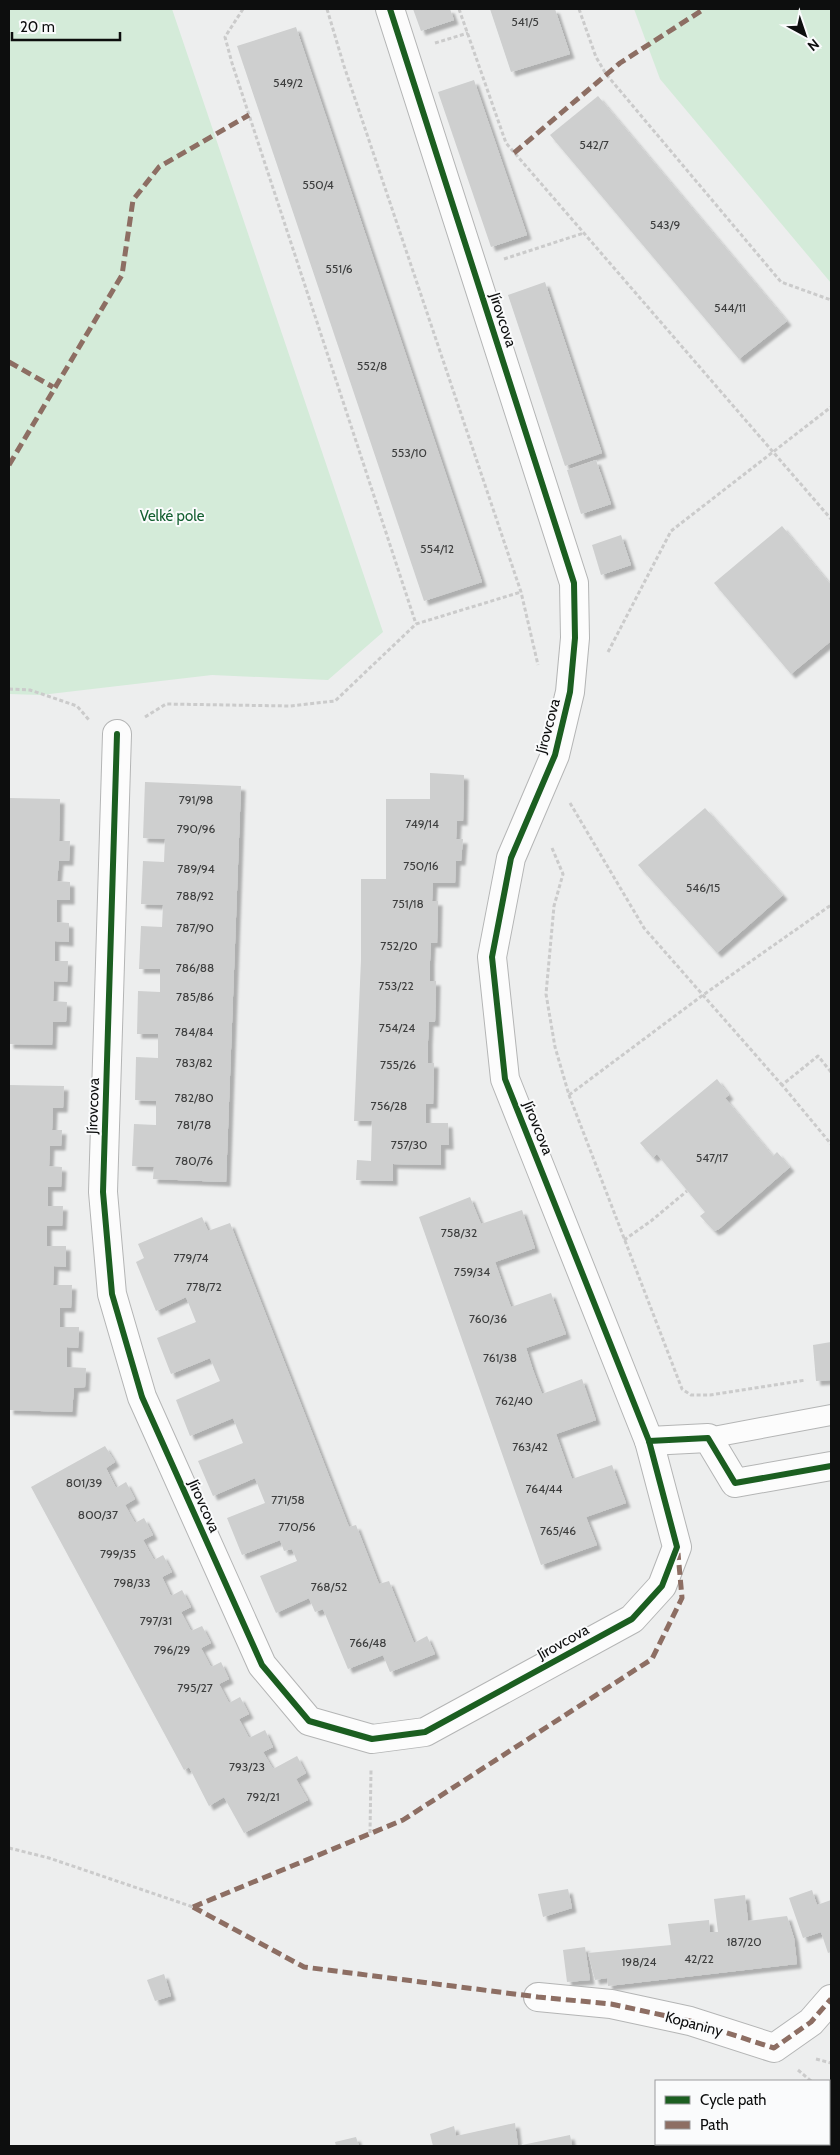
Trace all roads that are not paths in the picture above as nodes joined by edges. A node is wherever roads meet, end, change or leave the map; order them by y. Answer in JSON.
{"nodes":[{"id":1,"x":390,"y":9,"type":"edge"},
{"id":2,"x":116,"y":734,"type":"road end"},
{"id":3,"x":831,"y":1414,"type":"edge"},
{"id":4,"x":708,"y":1438,"type":"junction"},
{"id":5,"x":649,"y":1440,"type":"junction"},
{"id":6,"x":831,"y":1466,"type":"edge"},
{"id":7,"x":538,"y":1997,"type":"dead end"},
{"id":8,"x":831,"y":1999,"type":"edge"}],
"edges":[{"from":1,"to":5,"type":"street","name":"Jírovcova"},
{"from":2,"to":5,"type":"street","name":"Jírovcova"},
{"from":3,"to":4,"type":"lane"},
{"from":4,"to":5,"type":"street"},
{"from":4,"to":6,"type":"street"},
{"from":7,"to":8,"type":"street","name":"Kopaniny"}]}
